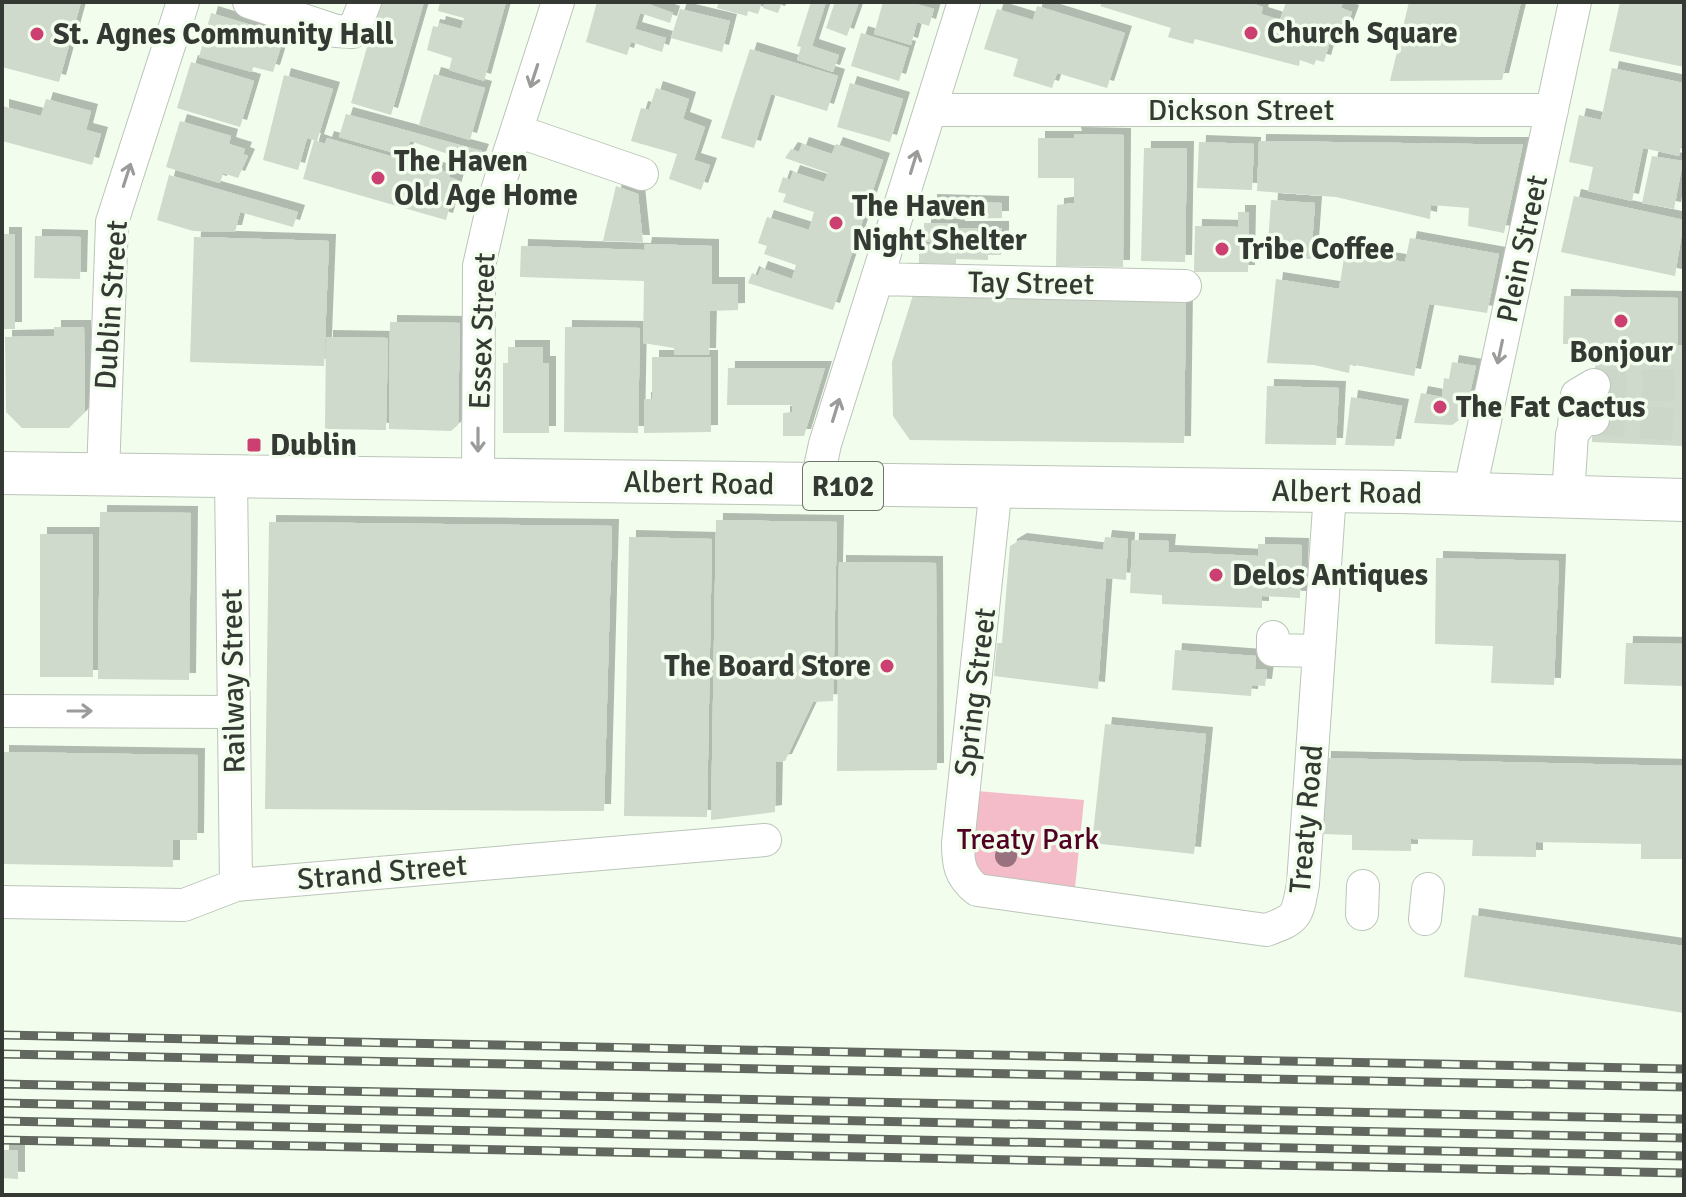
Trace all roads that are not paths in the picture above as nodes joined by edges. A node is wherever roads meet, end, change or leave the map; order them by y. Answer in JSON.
{"nodes":[{"id":1,"x":183,"y":2,"type":"edge"},
{"id":2,"x":249,"y":2,"type":"edge"},
{"id":3,"x":365,"y":2,"type":"edge"},
{"id":4,"x":558,"y":2,"type":"edge"},
{"id":5,"x":964,"y":2,"type":"edge"},
{"id":6,"x":1575,"y":2,"type":"edge"},
{"id":7,"x":930,"y":110,"type":"junction"},
{"id":8,"x":1552,"y":110,"type":"junction"},
{"id":9,"x":517,"y":131,"type":"junction"},
{"id":10,"x":642,"y":174,"type":"dead end"},
{"id":11,"x":877,"y":279,"type":"junction"},
{"id":12,"x":1185,"y":286,"type":"dead end"},
{"id":13,"x":1594,"y":385,"type":"dead end"},
{"id":14,"x":2,"y":473,"type":"edge"},
{"id":15,"x":103,"y":474,"type":"junction"},
{"id":16,"x":231,"y":477,"type":"junction"},
{"id":17,"x":478,"y":479,"type":"junction"},
{"id":18,"x":816,"y":486,"type":"junction"},
{"id":19,"x":996,"y":486,"type":"junction"},
{"id":20,"x":1330,"y":493,"type":"junction"},
{"id":21,"x":1469,"y":495,"type":"junction"},
{"id":22,"x":1568,"y":497,"type":"junction"},
{"id":23,"x":1684,"y":500,"type":"edge"},
{"id":24,"x":1319,"y":651,"type":"junction"},
{"id":25,"x":1281,"y":653,"type":"dead end"},
{"id":26,"x":2,"y":711,"type":"edge"},
{"id":27,"x":234,"y":712,"type":"junction"},
{"id":28,"x":765,"y":840,"type":"dead end"},
{"id":29,"x":236,"y":885,"type":"junction"},
{"id":30,"x":977,"y":890,"type":"joint"},
{"id":31,"x":2,"y":902,"type":"edge"}],
"edges":[{"from":15,"to":1,"type":"street","name":"Dublin Street","one_way":true},
{"from":2,"to":3,"type":"street"},
{"from":4,"to":9,"type":"street","name":"Essex Street","one_way":true},
{"from":5,"to":7,"type":"street"},
{"from":6,"to":8,"type":"street","name":"Plein Street"},
{"from":7,"to":8,"type":"street","name":"Dickson Street"},
{"from":11,"to":7,"type":"street","one_way":true},
{"from":8,"to":21,"type":"street","name":"Plein Street","one_way":true},
{"from":9,"to":10,"type":"street"},
{"from":9,"to":17,"type":"street","name":"Essex Street","one_way":true},
{"from":11,"to":12,"type":"street","name":"Tay Street"},
{"from":18,"to":11,"type":"street","one_way":true},
{"from":13,"to":22,"type":"street"},
{"from":14,"to":15,"type":"main road","name":"Albert Road","number":"R102"},
{"from":15,"to":16,"type":"main road","name":"Albert Road","number":"R102"},
{"from":16,"to":17,"type":"main road","name":"Albert Road","number":"R102"},
{"from":16,"to":27,"type":"street","name":"Railway Street"},
{"from":17,"to":18,"type":"main road","name":"Albert Road","number":"R102"},
{"from":18,"to":19,"type":"main road","name":"Albert Road","number":"R102"},
{"from":19,"to":20,"type":"main road","name":"Albert Road","number":"R102"},
{"from":19,"to":30,"type":"street","name":"Spring Street"},
{"from":20,"to":21,"type":"main road","name":"Albert Road","number":"R102"},
{"from":20,"to":24,"type":"street","name":"Treaty Road"},
{"from":21,"to":22,"type":"main road","name":"Albert Road","number":"R102"},
{"from":22,"to":23,"type":"main road","name":"Albert Road","number":"R102"},
{"from":24,"to":25,"type":"street"},
{"from":24,"to":30,"type":"street","name":"Treaty Road"},
{"from":26,"to":27,"type":"street","one_way":true},
{"from":27,"to":29,"type":"street","name":"Railway Street"},
{"from":28,"to":29,"type":"street","name":"Strand Street"},
{"from":29,"to":31,"type":"street","name":"Strand Street"}]}
